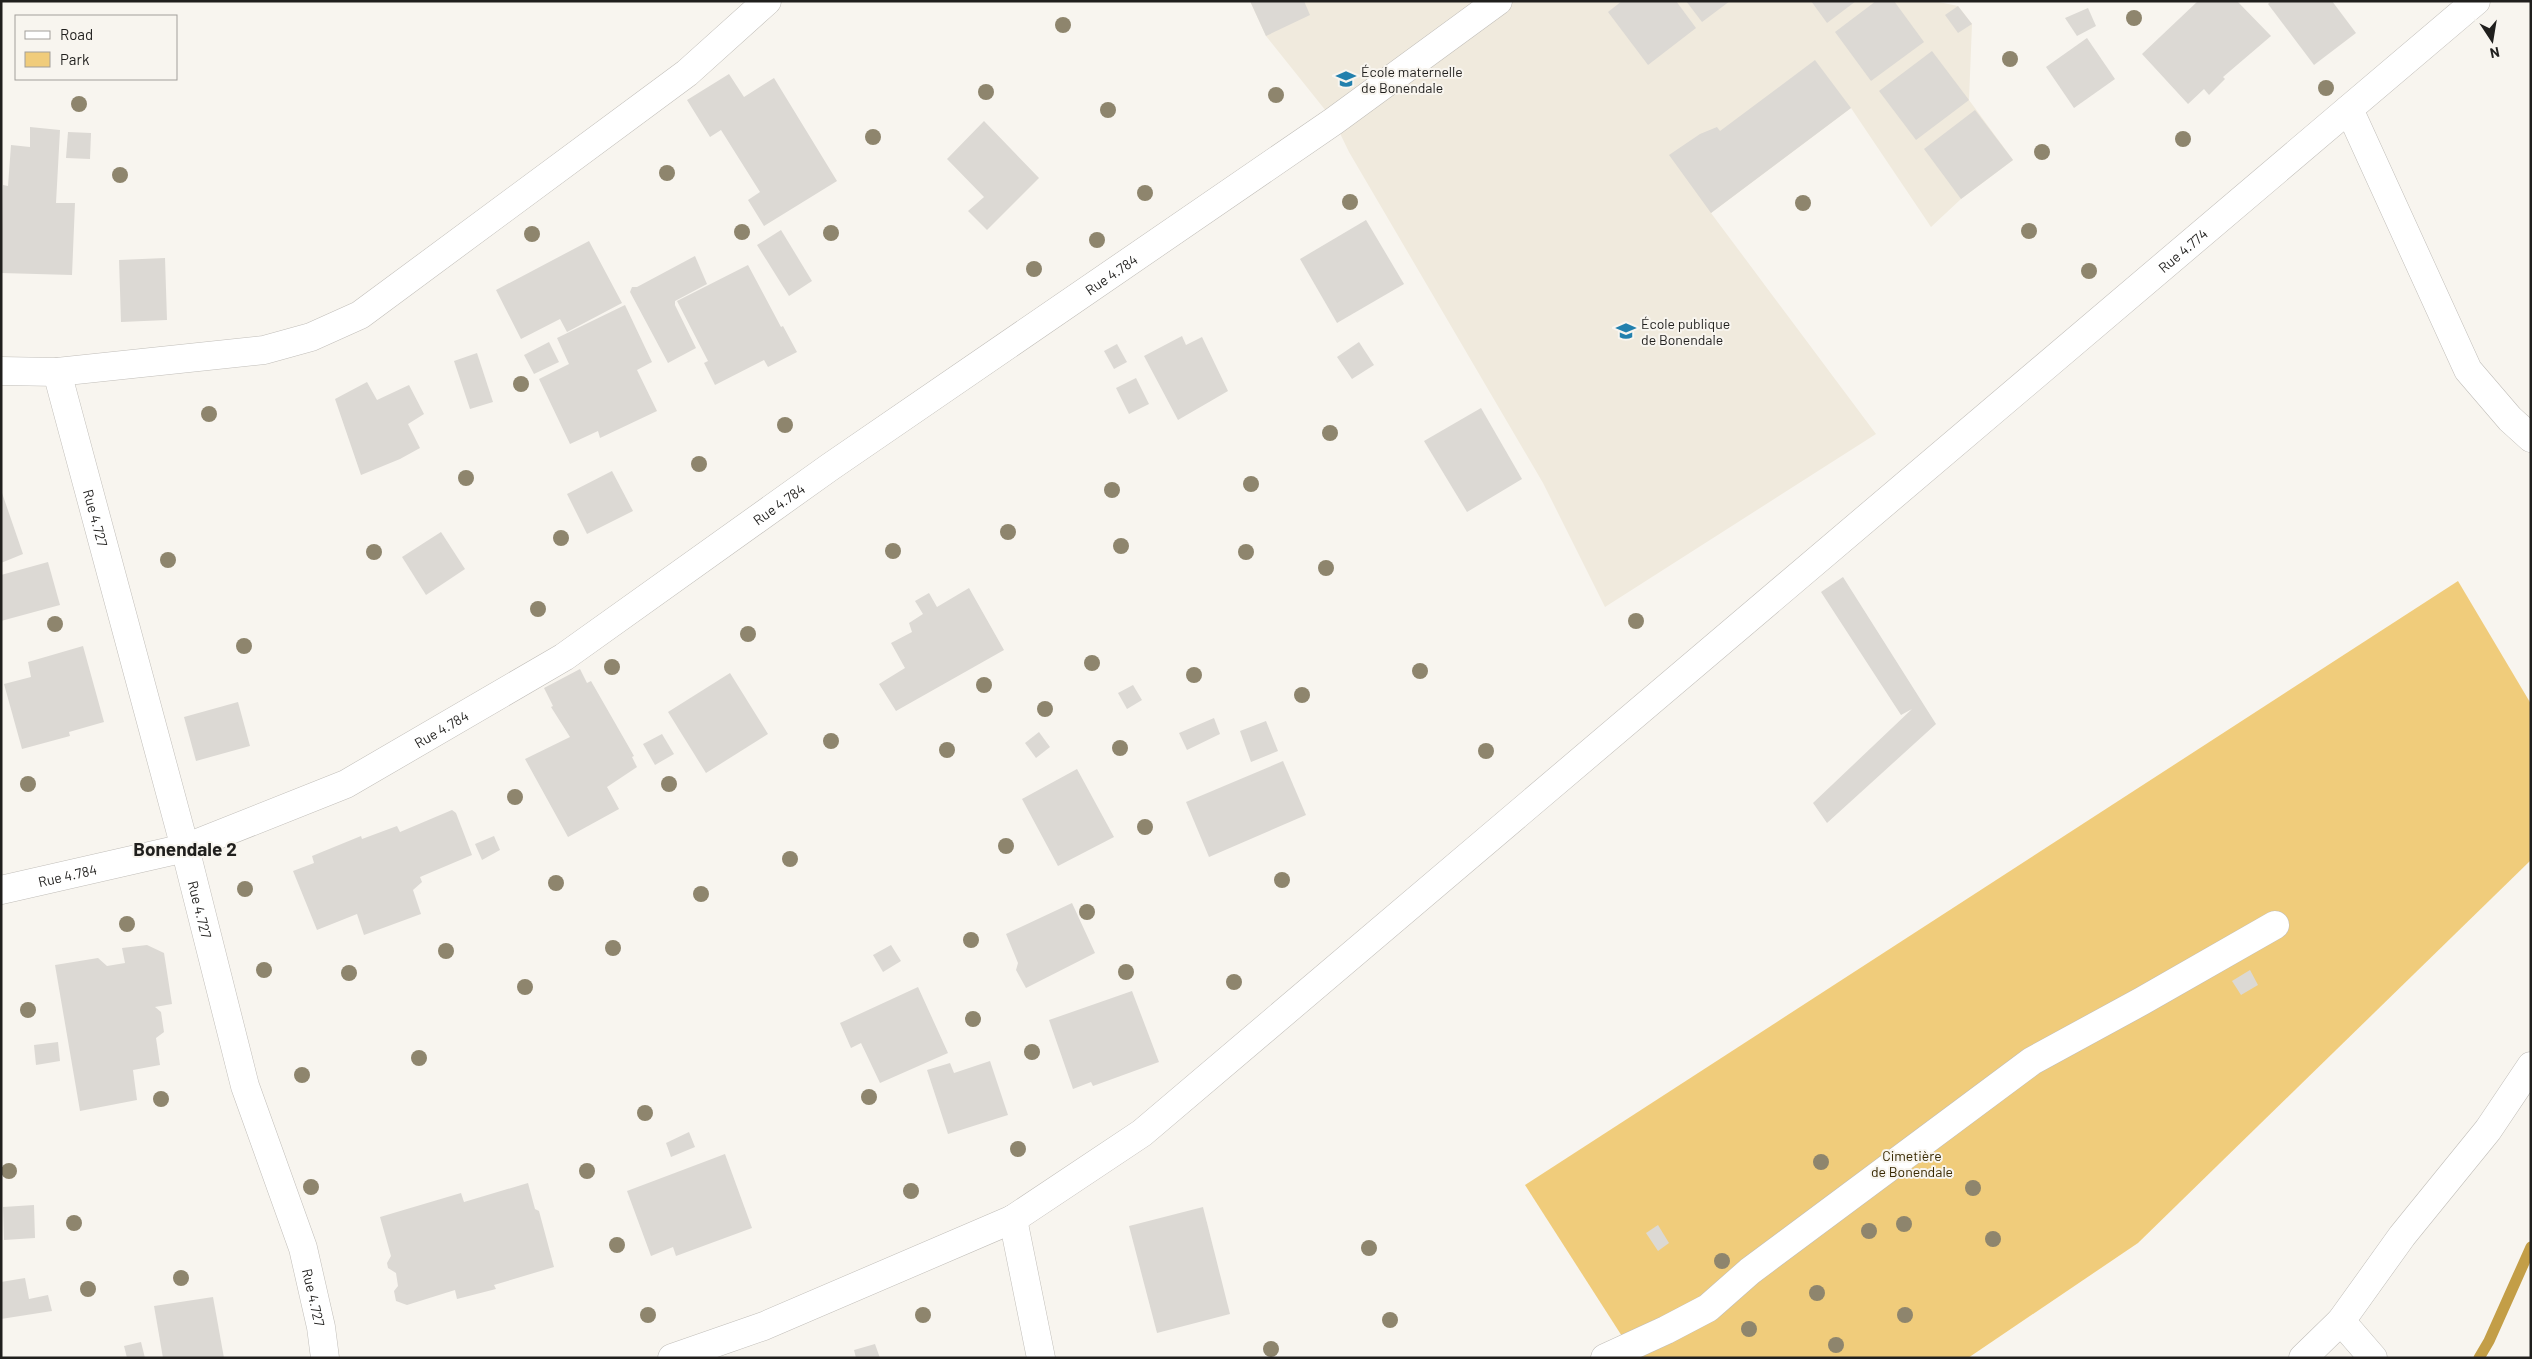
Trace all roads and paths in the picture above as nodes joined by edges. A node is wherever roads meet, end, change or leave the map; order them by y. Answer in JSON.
{"nodes":[{"id":1,"x":767,"y":1,"type":"edge"},
{"id":2,"x":1498,"y":1,"type":"edge"},
{"id":3,"x":2476,"y":1,"type":"edge"},
{"id":4,"x":2349,"y":109,"type":"junction"},
{"id":5,"x":1,"y":370,"type":"edge"},
{"id":6,"x":56,"y":372,"type":"junction"},
{"id":7,"x":2531,"y":438,"type":"edge"},
{"id":8,"x":185,"y":848,"type":"junction"},
{"id":9,"x":1,"y":890,"type":"edge"},
{"id":10,"x":2275,"y":924,"type":"dead end"},
{"id":11,"x":2527,"y":1080,"type":"edge"},
{"id":12,"x":1013,"y":1218,"type":"junction"},
{"id":13,"x":2340,"y":1321,"type":"junction"},
{"id":14,"x":325,"y":1358,"type":"edge"},
{"id":15,"x":672,"y":1358,"type":"edge"},
{"id":16,"x":1041,"y":1358,"type":"edge"},
{"id":17,"x":1604,"y":1358,"type":"edge"},
{"id":18,"x":2303,"y":1358,"type":"edge"},
{"id":19,"x":2373,"y":1358,"type":"edge"}],
"edges":[{"from":1,"to":6,"type":"street"},
{"from":2,"to":8,"type":"street","name":"Rue 4.784"},
{"from":3,"to":4,"type":"street","name":"Rue 4.774"},
{"from":4,"to":7,"type":"street"},
{"from":4,"to":12,"type":"street","name":"Rue 4.774"},
{"from":5,"to":6,"type":"street"},
{"from":6,"to":8,"type":"street","name":"Rue 4.727"},
{"from":8,"to":9,"type":"street","name":"Rue 4.784"},
{"from":8,"to":14,"type":"street","name":"Rue 4.727"},
{"from":10,"to":17,"type":"street"},
{"from":11,"to":13,"type":"street"},
{"from":12,"to":15,"type":"street","name":"Rue 4.774"},
{"from":12,"to":16,"type":"street"},
{"from":13,"to":18,"type":"street"},
{"from":13,"to":19,"type":"street"}]}
